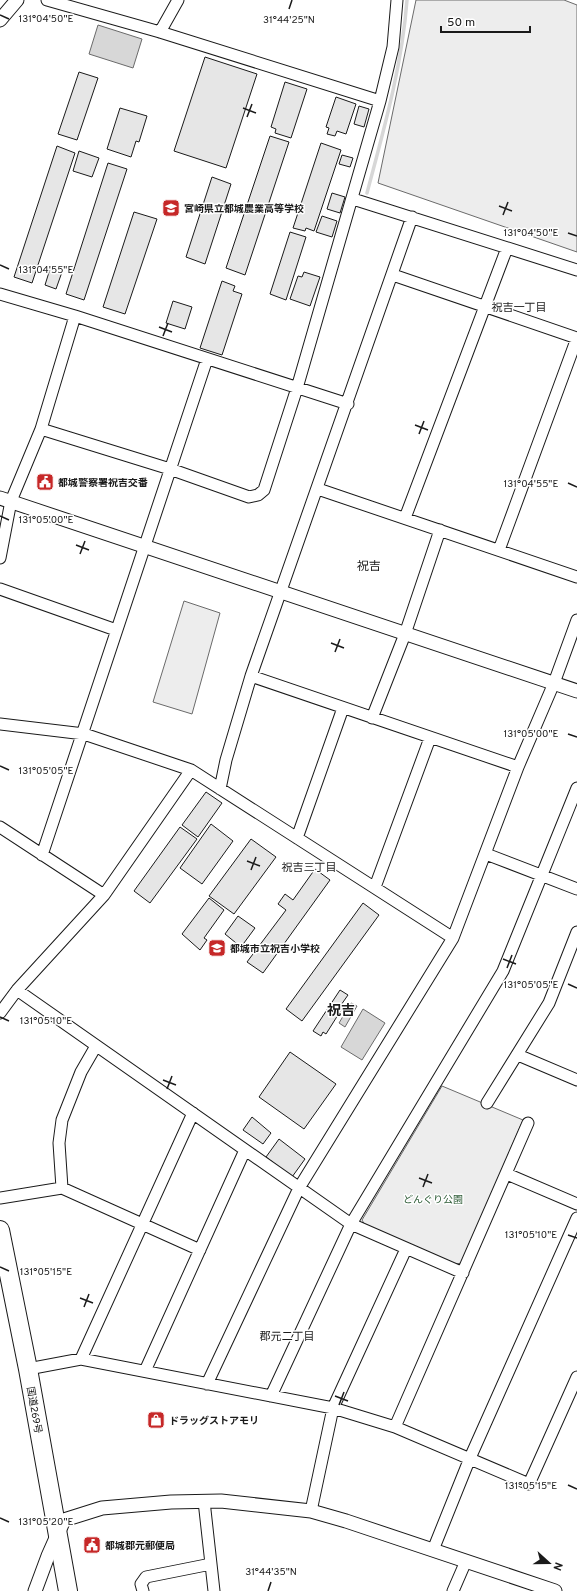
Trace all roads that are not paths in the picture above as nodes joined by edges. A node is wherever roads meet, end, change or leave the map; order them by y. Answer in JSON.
{"nodes":[{"id":1,"x":17,"y":0,"type":"edge"},
{"id":2,"x":47,"y":0,"type":"edge"},
{"id":3,"x":178,"y":0,"type":"edge"},
{"id":4,"x":397,"y":0,"type":"edge"},
{"id":5,"x":0,"y":20,"type":"edge"},
{"id":6,"x":160,"y":32,"type":"junction"},
{"id":7,"x":380,"y":101,"type":"junction"},
{"id":8,"x":353,"y":199,"type":"junction"},
{"id":9,"x":412,"y":217,"type":"junction"},
{"id":10,"x":507,"y":248,"type":"junction"},
{"id":11,"x":577,"y":270,"type":"edge"},
{"id":12,"x":393,"y":275,"type":"junction"},
{"id":13,"x":0,"y":294,"type":"edge"},
{"id":14,"x":485,"y":306,"type":"junction"},
{"id":15,"x":75,"y":316,"type":"junction"},
{"id":16,"x":577,"y":338,"type":"edge"},
{"id":17,"x":207,"y":359,"type":"junction"},
{"id":18,"x":297,"y":388,"type":"junction"},
{"id":19,"x":348,"y":404,"type":"junction"},
{"id":20,"x":41,"y":429,"type":"junction"},
{"id":21,"x":170,"y":470,"type":"junction"},
{"id":22,"x":318,"y":489,"type":"junction"},
{"id":23,"x":6,"y":499,"type":"edge"},
{"id":24,"x":405,"y":518,"type":"junction"},
{"id":25,"x":440,"y":530,"type":"junction"},
{"id":26,"x":144,"y":546,"type":"junction"},
{"id":27,"x":499,"y":550,"type":"junction"},
{"id":28,"x":0,"y":558,"type":"edge"},
{"id":29,"x":577,"y":577,"type":"edge"},
{"id":30,"x":0,"y":589,"type":"edge"},
{"id":31,"x":282,"y":592,"type":"junction"},
{"id":32,"x":577,"y":620,"type":"edge"},
{"id":33,"x":116,"y":630,"type":"junction"},
{"id":34,"x":405,"y":634,"type":"junction"},
{"id":35,"x":251,"y":676,"type":"junction"},
{"id":36,"x":554,"y":683,"type":"junction"},
{"id":37,"x":577,"y":691,"type":"edge"},
{"id":38,"x":343,"y":708,"type":"junction"},
{"id":39,"x":372,"y":718,"type":"junction"},
{"id":40,"x":0,"y":724,"type":"edge"},
{"id":41,"x":84,"y":734,"type":"junction"},
{"id":42,"x":430,"y":738,"type":"junction"},
{"id":43,"x":518,"y":767,"type":"junction"},
{"id":44,"x":191,"y":770,"type":"junction"},
{"id":45,"x":577,"y":788,"type":"edge"},
{"id":46,"x":220,"y":789,"type":"junction"},
{"id":47,"x":0,"y":827,"type":"edge"},
{"id":48,"x":297,"y":838,"type":"junction"},
{"id":49,"x":486,"y":854,"type":"junction"},
{"id":50,"x":42,"y":855,"type":"junction"},
{"id":51,"x":541,"y":875,"type":"junction"},
{"id":52,"x":375,"y":887,"type":"junction"},
{"id":53,"x":577,"y":889,"type":"edge"},
{"id":54,"x":104,"y":895,"type":"junction"},
{"id":55,"x":577,"y":932,"type":"edge"},
{"id":56,"x":453,"y":938,"type":"junction"},
{"id":57,"x":17,"y":990,"type":"junction"},
{"id":58,"x":0,"y":1013,"type":"edge"},
{"id":59,"x":96,"y":1046,"type":"junction"},
{"id":60,"x":518,"y":1055,"type":"junction"},
{"id":61,"x":577,"y":1080,"type":"edge"},
{"id":62,"x":487,"y":1103,"type":"dead end"},
{"id":63,"x":193,"y":1113,"type":"junction"},
{"id":64,"x":528,"y":1123,"type":"dead end"},
{"id":65,"x":245,"y":1150,"type":"junction"},
{"id":66,"x":507,"y":1174,"type":"junction"},
{"id":67,"x":62,"y":1188,"type":"junction"},
{"id":68,"x":299,"y":1188,"type":"junction"},
{"id":69,"x":0,"y":1198,"type":"edge"},
{"id":70,"x":577,"y":1204,"type":"edge"},
{"id":71,"x":577,"y":1218,"type":"edge"},
{"id":72,"x":142,"y":1223,"type":"junction"},
{"id":73,"x":351,"y":1224,"type":"junction"},
{"id":74,"x":0,"y":1230,"type":"edge"},
{"id":75,"x":406,"y":1249,"type":"junction"},
{"id":76,"x":200,"y":1250,"type":"junction"},
{"id":77,"x":463,"y":1273,"type":"junction"},
{"id":78,"x":81,"y":1359,"type":"junction"},
{"id":79,"x":28,"y":1369,"type":"junction"},
{"id":80,"x":145,"y":1371,"type":"junction"},
{"id":81,"x":577,"y":1377,"type":"edge"},
{"id":82,"x":207,"y":1384,"type":"junction"},
{"id":83,"x":574,"y":1389,"type":"edge"},
{"id":84,"x":271,"y":1396,"type":"junction"},
{"id":85,"x":332,"y":1408,"type":"junction"},
{"id":86,"x":395,"y":1427,"type":"junction"},
{"id":87,"x":470,"y":1458,"type":"junction"},
{"id":88,"x":204,"y":1501,"type":"junction"},
{"id":89,"x":311,"y":1511,"type":"junction"},
{"id":90,"x":57,"y":1534,"type":"junction"},
{"id":91,"x":433,"y":1550,"type":"junction"},
{"id":92,"x":466,"y":1561,"type":"junction"},
{"id":93,"x":211,"y":1564,"type":"junction"},
{"id":94,"x":35,"y":1591,"type":"edge"},
{"id":95,"x":68,"y":1591,"type":"edge"},
{"id":96,"x":143,"y":1591,"type":"edge"},
{"id":97,"x":214,"y":1591,"type":"edge"},
{"id":98,"x":454,"y":1591,"type":"edge"},
{"id":99,"x":555,"y":1591,"type":"edge"}],
"edges":[{"from":1,"to":5,"type":"street"},
{"from":2,"to":6,"type":"street"},
{"from":3,"to":6,"type":"street"},
{"from":4,"to":7,"type":"street"},
{"from":6,"to":7,"type":"street"},
{"from":7,"to":8,"type":"street"},
{"from":8,"to":9,"type":"street"},
{"from":8,"to":18,"type":"street"},
{"from":9,"to":10,"type":"street"},
{"from":9,"to":12,"type":"street"},
{"from":10,"to":11,"type":"street"},
{"from":10,"to":14,"type":"street"},
{"from":12,"to":14,"type":"street"},
{"from":12,"to":19,"type":"street"},
{"from":13,"to":15,"type":"street"},
{"from":14,"to":16,"type":"street"},
{"from":14,"to":24,"type":"street"},
{"from":15,"to":17,"type":"street"},
{"from":15,"to":20,"type":"street"},
{"from":16,"to":27,"type":"street"},
{"from":17,"to":18,"type":"street"},
{"from":17,"to":21,"type":"street"},
{"from":18,"to":19,"type":"street"},
{"from":18,"to":21,"type":"street"},
{"from":19,"to":22,"type":"street"},
{"from":20,"to":21,"type":"street"},
{"from":20,"to":23,"type":"street"},
{"from":21,"to":26,"type":"street"},
{"from":22,"to":24,"type":"street"},
{"from":22,"to":31,"type":"street"},
{"from":23,"to":26,"type":"street"},
{"from":23,"to":28,"type":"street"},
{"from":24,"to":25,"type":"street"},
{"from":25,"to":27,"type":"street"},
{"from":25,"to":34,"type":"street"},
{"from":26,"to":31,"type":"street"},
{"from":26,"to":33,"type":"street"},
{"from":27,"to":29,"type":"street"},
{"from":30,"to":33,"type":"street"},
{"from":31,"to":34,"type":"street"},
{"from":31,"to":35,"type":"street"},
{"from":32,"to":36,"type":"street"},
{"from":33,"to":41,"type":"street"},
{"from":34,"to":36,"type":"street"},
{"from":34,"to":39,"type":"street"},
{"from":35,"to":38,"type":"street"},
{"from":35,"to":46,"type":"street"},
{"from":36,"to":37,"type":"street"},
{"from":36,"to":43,"type":"street"},
{"from":38,"to":39,"type":"street"},
{"from":38,"to":48,"type":"street"},
{"from":39,"to":42,"type":"street"},
{"from":40,"to":41,"type":"street"},
{"from":41,"to":44,"type":"street"},
{"from":41,"to":50,"type":"street"},
{"from":42,"to":43,"type":"street"},
{"from":42,"to":52,"type":"street"},
{"from":43,"to":49,"type":"street"},
{"from":44,"to":46,"type":"street"},
{"from":44,"to":54,"type":"street"},
{"from":45,"to":51,"type":"street"},
{"from":46,"to":48,"type":"street"},
{"from":47,"to":50,"type":"street"},
{"from":48,"to":52,"type":"street"},
{"from":49,"to":51,"type":"street"},
{"from":49,"to":56,"type":"street"},
{"from":50,"to":54,"type":"street"},
{"from":51,"to":53,"type":"street"},
{"from":51,"to":73,"type":"street"},
{"from":52,"to":56,"type":"street"},
{"from":54,"to":57,"type":"street"},
{"from":55,"to":60,"type":"street"},
{"from":56,"to":68,"type":"street"},
{"from":57,"to":58,"type":"street"},
{"from":57,"to":59,"type":"street"},
{"from":59,"to":63,"type":"street"},
{"from":59,"to":67,"type":"street"},
{"from":60,"to":61,"type":"street"},
{"from":60,"to":62,"type":"street"},
{"from":63,"to":65,"type":"street"},
{"from":63,"to":72,"type":"street"},
{"from":64,"to":66,"type":"street"},
{"from":65,"to":68,"type":"street"},
{"from":65,"to":76,"type":"street"},
{"from":66,"to":70,"type":"street"},
{"from":66,"to":77,"type":"street"},
{"from":67,"to":69,"type":"street"},
{"from":67,"to":72,"type":"street"},
{"from":68,"to":73,"type":"street"},
{"from":68,"to":82,"type":"street"},
{"from":71,"to":87,"type":"street"},
{"from":72,"to":76,"type":"street"},
{"from":72,"to":78,"type":"street"},
{"from":73,"to":75,"type":"street"},
{"from":73,"to":84,"type":"street"},
{"from":74,"to":79,"type":"highway","name":"国道269号"},
{"from":75,"to":77,"type":"street"},
{"from":75,"to":85,"type":"street"},
{"from":76,"to":80,"type":"street"},
{"from":77,"to":86,"type":"street"},
{"from":78,"to":79,"type":"street"},
{"from":78,"to":80,"type":"street"},
{"from":79,"to":90,"type":"highway","name":"国道269号"},
{"from":80,"to":82,"type":"street"},
{"from":81,"to":83,"type":"street"},
{"from":82,"to":84,"type":"street"},
{"from":83,"to":87,"type":"street"},
{"from":84,"to":85,"type":"street"},
{"from":85,"to":86,"type":"street"},
{"from":85,"to":89,"type":"street"},
{"from":86,"to":87,"type":"street"},
{"from":87,"to":91,"type":"street"},
{"from":88,"to":89,"type":"street"},
{"from":88,"to":90,"type":"street"},
{"from":88,"to":93,"type":"street"},
{"from":89,"to":91,"type":"street"},
{"from":90,"to":94,"type":"street"},
{"from":90,"to":95,"type":"highway","name":"国道269号"},
{"from":91,"to":92,"type":"street"},
{"from":92,"to":98,"type":"street"},
{"from":92,"to":99,"type":"street"},
{"from":93,"to":96,"type":"street"},
{"from":93,"to":97,"type":"street"}]}
